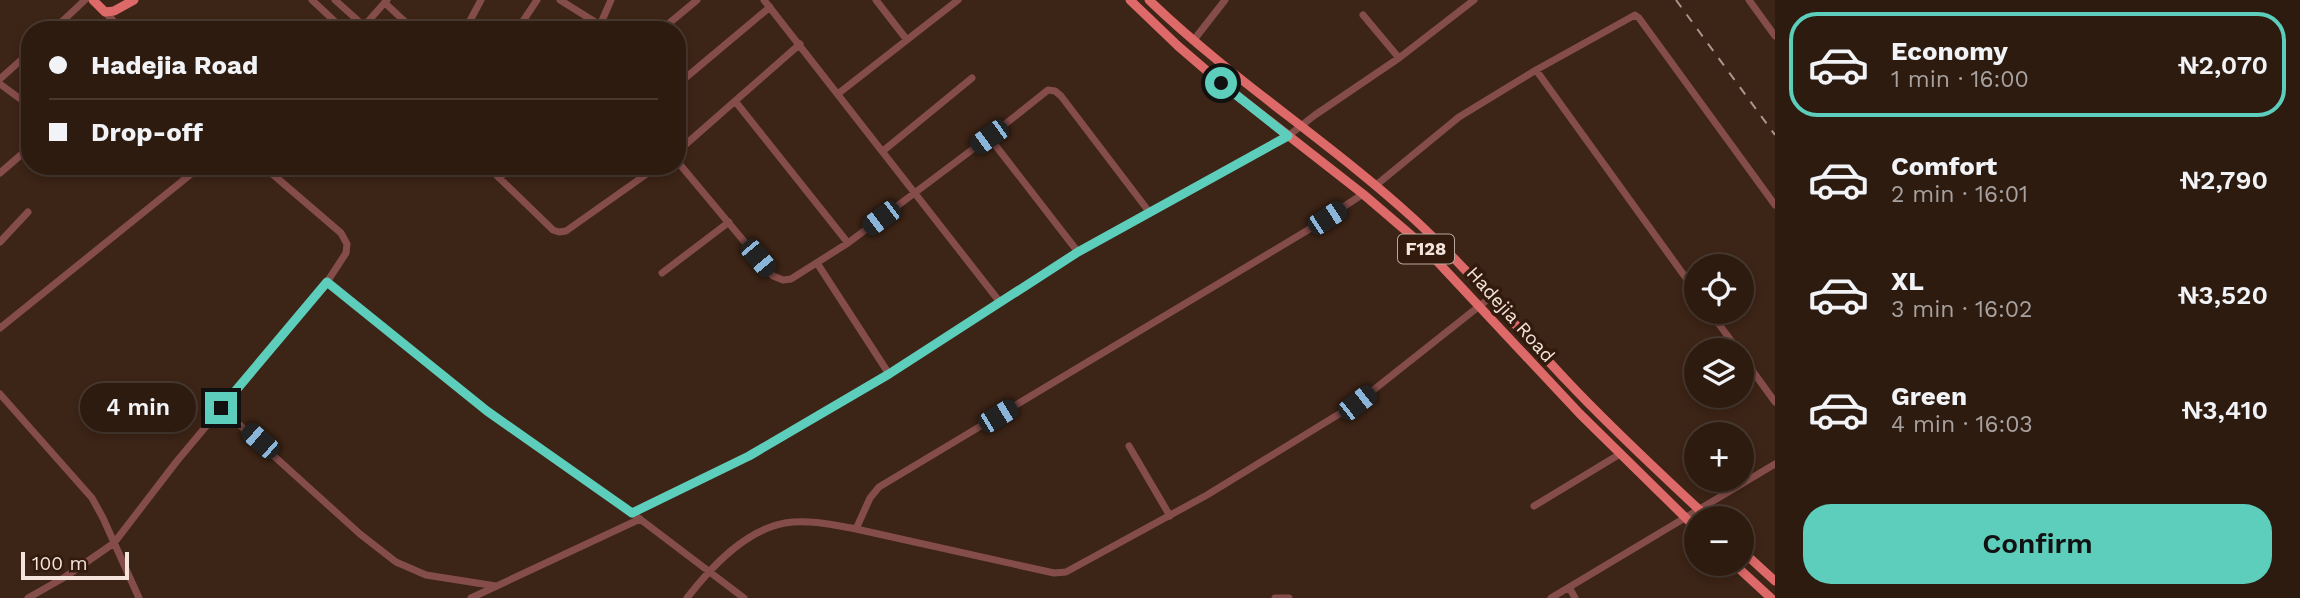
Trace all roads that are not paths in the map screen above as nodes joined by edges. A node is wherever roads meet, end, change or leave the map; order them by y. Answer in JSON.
{"nodes":[{"id":1,"x":85,"y":0,"type":"edge"},
{"id":2,"x":93,"y":0,"type":"edge"},
{"id":3,"x":134,"y":0,"type":"edge"},
{"id":4,"x":312,"y":0,"type":"edge"},
{"id":5,"x":335,"y":0,"type":"edge"},
{"id":6,"x":481,"y":0,"type":"edge"},
{"id":7,"x":537,"y":0,"type":"edge"},
{"id":8,"x":561,"y":0,"type":"edge"},
{"id":9,"x":611,"y":0,"type":"edge"},
{"id":10,"x":697,"y":0,"type":"edge"},
{"id":11,"x":764,"y":0,"type":"edge"},
{"id":12,"x":876,"y":0,"type":"edge"},
{"id":13,"x":958,"y":0,"type":"edge"},
{"id":14,"x":1130,"y":0,"type":"edge"},
{"id":15,"x":1149,"y":0,"type":"edge"},
{"id":16,"x":1225,"y":0,"type":"edge"},
{"id":17,"x":1474,"y":0,"type":"edge"},
{"id":18,"x":1749,"y":0,"type":"edge"},
{"id":19,"x":386,"y":2,"type":"edge"},
{"id":20,"x":770,"y":7,"type":"junction"},
{"id":21,"x":105,"y":12,"type":"junction"},
{"id":22,"x":1363,"y":15,"type":"dead end"},
{"id":23,"x":63,"y":21,"type":"edge"},
{"id":24,"x":113,"y":21,"type":"edge"},
{"id":25,"x":334,"y":21,"type":"edge"},
{"id":26,"x":358,"y":21,"type":"edge"},
{"id":27,"x":369,"y":21,"type":"edge"},
{"id":28,"x":405,"y":21,"type":"edge"},
{"id":29,"x":470,"y":21,"type":"edge"},
{"id":30,"x":523,"y":21,"type":"edge"},
{"id":31,"x":594,"y":21,"type":"edge"},
{"id":32,"x":602,"y":21,"type":"edge"},
{"id":33,"x":672,"y":21,"type":"edge"},
{"id":34,"x":1775,"y":36,"type":"edge"},
{"id":35,"x":907,"y":40,"type":"junction"},
{"id":36,"x":1193,"y":41,"type":"junction"},
{"id":37,"x":800,"y":44,"type":"junction"},
{"id":38,"x":1399,"y":58,"type":"junction"},
{"id":39,"x":21,"y":61,"type":"edge"},
{"id":40,"x":1536,"y":70,"type":"junction"},
{"id":41,"x":686,"y":77,"type":"edge"},
{"id":42,"x":972,"y":78,"type":"dead end"},
{"id":43,"x":0,"y":82,"type":"edge"},
{"id":44,"x":839,"y":93,"type":"junction"},
{"id":45,"x":21,"y":99,"type":"edge"},
{"id":46,"x":736,"y":101,"type":"junction"},
{"id":47,"x":1300,"y":127,"type":"junction"},
{"id":48,"x":1288,"y":136,"type":"junction"},
{"id":49,"x":989,"y":137,"type":"junction"},
{"id":50,"x":686,"y":144,"type":"edge"},
{"id":51,"x":883,"y":151,"type":"junction"},
{"id":52,"x":21,"y":155,"type":"edge"},
{"id":53,"x":686,"y":172,"type":"edge"},
{"id":54,"x":0,"y":173,"type":"edge"},
{"id":55,"x":190,"y":175,"type":"edge"},
{"id":56,"x":273,"y":175,"type":"edge"},
{"id":57,"x":496,"y":175,"type":"edge"},
{"id":58,"x":502,"y":175,"type":"edge"},
{"id":59,"x":646,"y":175,"type":"edge"},
{"id":60,"x":499,"y":178,"type":"junction"},
{"id":61,"x":1375,"y":186,"type":"junction"},
{"id":62,"x":915,"y":192,"type":"junction"},
{"id":63,"x":1363,"y":194,"type":"junction"},
{"id":64,"x":1775,"y":205,"type":"edge"},
{"id":65,"x":28,"y":212,"type":"dead end"},
{"id":66,"x":1150,"y":213,"type":"junction"},
{"id":67,"x":729,"y":222,"type":"junction"},
{"id":68,"x":2,"y":237,"type":"edge"},
{"id":69,"x":848,"y":243,"type":"junction"},
{"id":70,"x":1078,"y":252,"type":"junction"},
{"id":71,"x":817,"y":263,"type":"junction"},
{"id":72,"x":662,"y":273,"type":"dead end"},
{"id":73,"x":1684,"y":275,"type":"edge"},
{"id":74,"x":327,"y":282,"type":"junction"},
{"id":75,"x":1492,"y":296,"type":"junction"},
{"id":76,"x":999,"y":301,"type":"junction"},
{"id":77,"x":1481,"y":307,"type":"junction"},
{"id":78,"x":0,"y":328,"type":"edge"},
{"id":79,"x":1754,"y":373,"type":"edge"},
{"id":80,"x":889,"y":374,"type":"junction"},
{"id":81,"x":0,"y":394,"type":"edge"},
{"id":82,"x":1775,"y":402,"type":"edge"},
{"id":83,"x":221,"y":408,"type":"junction"},
{"id":84,"x":1129,"y":446,"type":"dead end"},
{"id":85,"x":1620,"y":454,"type":"junction"},
{"id":86,"x":1775,"y":464,"type":"edge"},
{"id":87,"x":1534,"y":506,"type":"dead end"},
{"id":88,"x":1695,"y":506,"type":"edge"},
{"id":89,"x":1703,"y":506,"type":"edge"},
{"id":90,"x":632,"y":513,"type":"junction"},
{"id":91,"x":1170,"y":516,"type":"junction"},
{"id":92,"x":1684,"y":517,"type":"joint"},
{"id":93,"x":640,"y":519,"type":"junction"},
{"id":94,"x":856,"y":529,"type":"junction"},
{"id":95,"x":114,"y":543,"type":"junction"},
{"id":96,"x":1754,"y":562,"type":"edge"},
{"id":97,"x":707,"y":571,"type":"junction"},
{"id":98,"x":1747,"y":576,"type":"edge"},
{"id":99,"x":1775,"y":581,"type":"edge"},
{"id":100,"x":496,"y":586,"type":"junction"},
{"id":101,"x":1569,"y":587,"type":"junction"},
{"id":102,"x":28,"y":598,"type":"edge"},
{"id":103,"x":139,"y":598,"type":"edge"},
{"id":104,"x":471,"y":598,"type":"edge"},
{"id":105,"x":687,"y":598,"type":"edge"},
{"id":106,"x":744,"y":598,"type":"edge"},
{"id":107,"x":1275,"y":598,"type":"edge"},
{"id":108,"x":1289,"y":598,"type":"edge"},
{"id":109,"x":1551,"y":598,"type":"edge"},
{"id":110,"x":1575,"y":598,"type":"edge"},
{"id":111,"x":1771,"y":598,"type":"edge"}],
"edges":[{"from":1,"to":23,"type":"street"},
{"from":2,"to":21,"type":"main road"},
{"from":3,"to":21,"type":"main road"},
{"from":4,"to":25,"type":"street"},
{"from":5,"to":26,"type":"street"},
{"from":6,"to":29,"type":"street"},
{"from":7,"to":30,"type":"street"},
{"from":8,"to":31,"type":"street"},
{"from":9,"to":32,"type":"street"},
{"from":10,"to":33,"type":"street"},
{"from":11,"to":20,"type":"street"},
{"from":12,"to":35,"type":"street"},
{"from":13,"to":35,"type":"street"},
{"from":14,"to":48,"type":"main road","name":"Hadejia Road","number":"F128"},
{"from":15,"to":36,"type":"main road","name":"Hadejia Road","number":"F128"},
{"from":16,"to":36,"type":"street"},
{"from":17,"to":38,"type":"street"},
{"from":18,"to":34,"type":"street"},
{"from":19,"to":27,"type":"street"},
{"from":19,"to":28,"type":"street"},
{"from":20,"to":37,"type":"street"},
{"from":20,"to":41,"type":"street"},
{"from":21,"to":24,"type":"street"},
{"from":22,"to":38,"type":"street"},
{"from":35,"to":44,"type":"street"},
{"from":36,"to":47,"type":"main road","name":"Hadejia Road","number":"F128"},
{"from":37,"to":44,"type":"street"},
{"from":37,"to":46,"type":"street"},
{"from":38,"to":47,"type":"street"},
{"from":39,"to":43,"type":"street"},
{"from":40,"to":61,"type":"street"},
{"from":40,"to":64,"type":"street"},
{"from":40,"to":73,"type":"street"},
{"from":42,"to":51,"type":"street"},
{"from":43,"to":45,"type":"street"},
{"from":44,"to":51,"type":"street"},
{"from":46,"to":50,"type":"street"},
{"from":46,"to":69,"type":"street"},
{"from":47,"to":48,"type":"street"},
{"from":47,"to":61,"type":"main road","name":"Hadejia Road","number":"F128"},
{"from":48,"to":63,"type":"main road","name":"Hadejia Road","number":"F128"},
{"from":48,"to":66,"type":"street"},
{"from":49,"to":62,"type":"street"},
{"from":49,"to":66,"type":"street"},
{"from":49,"to":70,"type":"street"},
{"from":51,"to":62,"type":"street"},
{"from":52,"to":54,"type":"street"},
{"from":53,"to":67,"type":"street"},
{"from":55,"to":78,"type":"street"},
{"from":56,"to":74,"type":"street"},
{"from":57,"to":60,"type":"street"},
{"from":58,"to":60,"type":"street"},
{"from":59,"to":60,"type":"street"},
{"from":61,"to":75,"type":"main road","name":"Hadejia Road","number":"F128"},
{"from":62,"to":69,"type":"street"},
{"from":62,"to":76,"type":"street"},
{"from":63,"to":77,"type":"main road","name":"Hadejia Road","number":"F128"},
{"from":63,"to":94,"type":"street"},
{"from":65,"to":68,"type":"street"},
{"from":66,"to":70,"type":"street"},
{"from":67,"to":71,"type":"street"},
{"from":67,"to":72,"type":"street"},
{"from":69,"to":71,"type":"street"},
{"from":70,"to":76,"type":"street"},
{"from":71,"to":80,"type":"street"},
{"from":74,"to":83,"type":"street"},
{"from":74,"to":90,"type":"street"},
{"from":75,"to":77,"type":"street"},
{"from":75,"to":88,"type":"main road","name":"Hadejia Road","number":"F128"},
{"from":76,"to":80,"type":"street"},
{"from":77,"to":85,"type":"main road","name":"Hadejia Road","number":"F128"},
{"from":77,"to":91,"type":"street"},
{"from":79,"to":82,"type":"street"},
{"from":80,"to":90,"type":"street"},
{"from":81,"to":95,"type":"street"},
{"from":83,"to":95,"type":"street"},
{"from":83,"to":100,"type":"street"},
{"from":84,"to":91,"type":"street"},
{"from":85,"to":87,"type":"street"},
{"from":85,"to":92,"type":"main road","name":"Hadejia Road","number":"F128"},
{"from":86,"to":89,"type":"street"},
{"from":90,"to":93,"type":"street"},
{"from":91,"to":94,"type":"street"},
{"from":92,"to":101,"type":"street"},
{"from":93,"to":97,"type":"street"},
{"from":93,"to":100,"type":"street"},
{"from":94,"to":97,"type":"street"},
{"from":95,"to":102,"type":"street"},
{"from":95,"to":103,"type":"street"},
{"from":96,"to":99,"type":"main road"},
{"from":97,"to":105,"type":"street"},
{"from":97,"to":106,"type":"street"},
{"from":98,"to":111,"type":"main road"},
{"from":100,"to":104,"type":"street"},
{"from":101,"to":109,"type":"street"},
{"from":101,"to":110,"type":"street"},
{"from":107,"to":108,"type":"street"}]}
